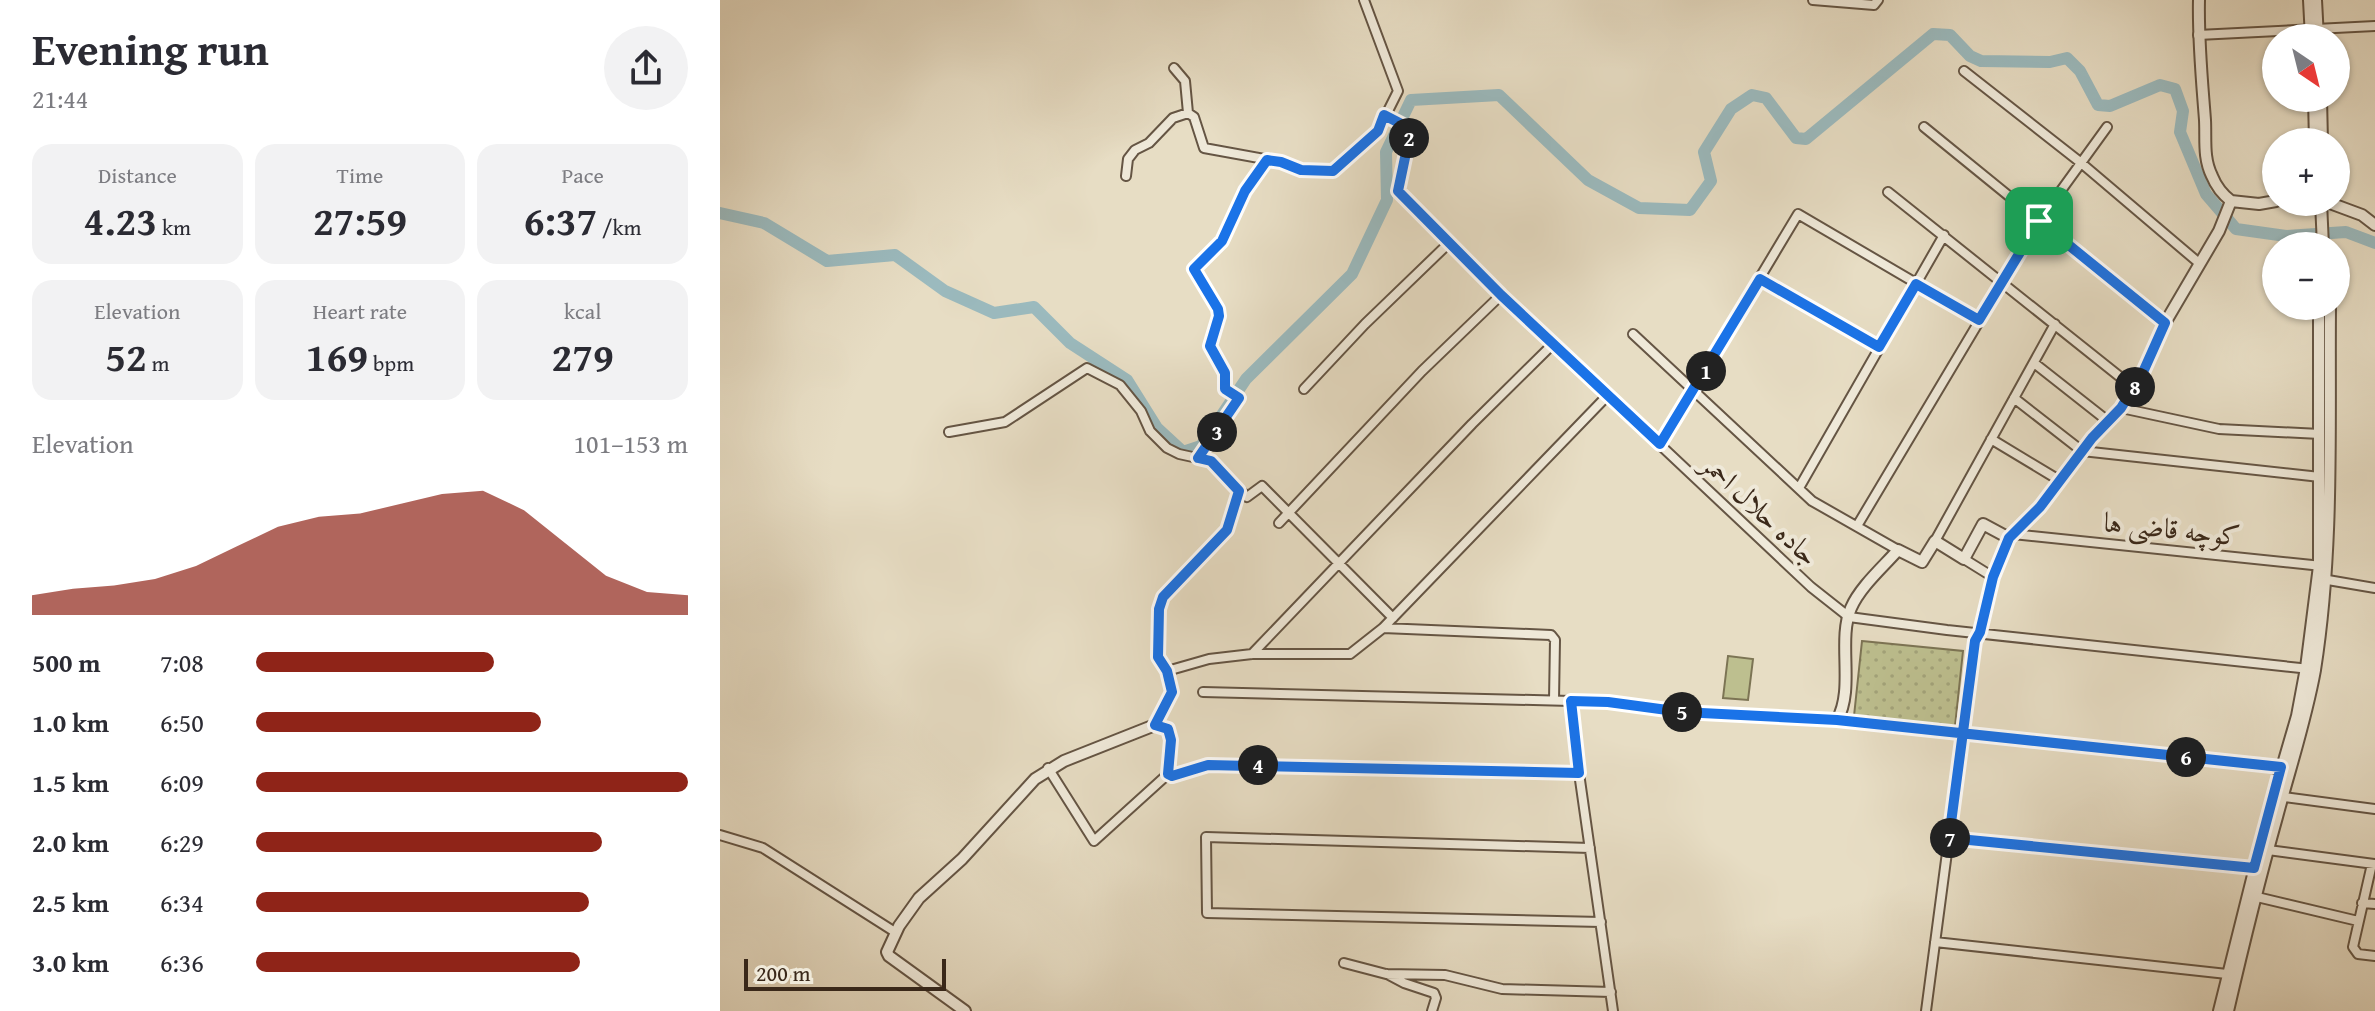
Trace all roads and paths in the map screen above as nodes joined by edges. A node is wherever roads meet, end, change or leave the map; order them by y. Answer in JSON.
{"nodes":[{"id":1,"x":1364,"y":0,"type":"edge"},
{"id":2,"x":1813,"y":0,"type":"edge"},
{"id":3,"x":1878,"y":0,"type":"edge"},
{"id":4,"x":2199,"y":0,"type":"edge"},
{"id":5,"x":2309,"y":0,"type":"edge"},
{"id":6,"x":2316,"y":0,"type":"edge"},
{"id":7,"x":2313,"y":24,"type":"edge"},
{"id":8,"x":2315,"y":24,"type":"edge"},
{"id":9,"x":2375,"y":26,"type":"edge"},
{"id":10,"x":2350,"y":29,"type":"edge"},
{"id":11,"x":2262,"y":34,"type":"edge"},
{"id":12,"x":2198,"y":35,"type":"junction"},
{"id":13,"x":1174,"y":68,"type":"dead end"},
{"id":14,"x":1964,"y":71,"type":"dead end"},
{"id":15,"x":1188,"y":113,"type":"junction"},
{"id":16,"x":1384,"y":115,"type":"junction"},
{"id":17,"x":1924,"y":127,"type":"dead end"},
{"id":18,"x":2107,"y":127,"type":"dead end"},
{"id":19,"x":1267,"y":160,"type":"junction"},
{"id":20,"x":2080,"y":162,"type":"junction"},
{"id":21,"x":1126,"y":176,"type":"dead end"},
{"id":22,"x":1888,"y":192,"type":"dead end"},
{"id":23,"x":2262,"y":203,"type":"edge"},
{"id":24,"x":2230,"y":205,"type":"junction"},
{"id":25,"x":2350,"y":212,"type":"edge"},
{"id":26,"x":2039,"y":221,"type":"junction"},
{"id":27,"x":2375,"y":225,"type":"edge"},
{"id":28,"x":1944,"y":235,"type":"junction"},
{"id":29,"x":1450,"y":242,"type":"junction"},
{"id":30,"x":2199,"y":263,"type":"junction"},
{"id":31,"x":1760,"y":279,"type":"junction"},
{"id":32,"x":2002,"y":281,"type":"junction"},
{"id":33,"x":1916,"y":284,"type":"junction"},
{"id":34,"x":1501,"y":295,"type":"junction"},
{"id":35,"x":1979,"y":320,"type":"junction"},
{"id":36,"x":2319,"y":320,"type":"edge"},
{"id":37,"x":2330,"y":320,"type":"edge"},
{"id":38,"x":2165,"y":323,"type":"junction"},
{"id":39,"x":2055,"y":324,"type":"junction"},
{"id":40,"x":1633,"y":334,"type":"dead end"},
{"id":41,"x":1553,"y":344,"type":"junction"},
{"id":42,"x":1879,"y":347,"type":"junction"},
{"id":43,"x":2034,"y":363,"type":"junction"},
{"id":44,"x":2134,"y":388,"type":"junction"},
{"id":45,"x":1304,"y":389,"type":"dead end"},
{"id":46,"x":1694,"y":391,"type":"junction"},
{"id":47,"x":1608,"y":395,"type":"junction"},
{"id":48,"x":2014,"y":398,"type":"junction"},
{"id":49,"x":2121,"y":408,"type":"junction"},
{"id":50,"x":2109,"y":422,"type":"junction"},
{"id":51,"x":949,"y":432,"type":"dead end"},
{"id":52,"x":2320,"y":434,"type":"junction"},
{"id":53,"x":1991,"y":439,"type":"junction"},
{"id":54,"x":1660,"y":444,"type":"junction"},
{"id":55,"x":2082,"y":451,"type":"junction"},
{"id":56,"x":1198,"y":458,"type":"junction"},
{"id":57,"x":2320,"y":477,"type":"junction"},
{"id":58,"x":2059,"y":480,"type":"junction"},
{"id":59,"x":1799,"y":488,"type":"junction"},
{"id":60,"x":1239,"y":491,"type":"junction"},
{"id":61,"x":1289,"y":513,"type":"junction"},
{"id":62,"x":1279,"y":523,"type":"dead end"},
{"id":63,"x":1857,"y":526,"type":"junction"},
{"id":64,"x":2011,"y":536,"type":"junction"},
{"id":65,"x":1935,"y":541,"type":"junction"},
{"id":66,"x":1898,"y":550,"type":"junction"},
{"id":67,"x":1964,"y":559,"type":"junction"},
{"id":68,"x":1340,"y":562,"type":"junction"},
{"id":69,"x":2323,"y":566,"type":"junction"},
{"id":70,"x":1993,"y":577,"type":"junction"},
{"id":71,"x":2321,"y":579,"type":"junction"},
{"id":72,"x":2375,"y":588,"type":"edge"},
{"id":73,"x":1849,"y":617,"type":"junction"},
{"id":74,"x":1393,"y":618,"type":"junction"},
{"id":75,"x":1383,"y":628,"type":"junction"},
{"id":76,"x":1980,"y":632,"type":"junction"},
{"id":77,"x":1252,"y":654,"type":"junction"},
{"id":78,"x":2310,"y":669,"type":"junction"},
{"id":79,"x":1167,"y":671,"type":"junction"},
{"id":80,"x":1203,"y":692,"type":"dead end"},
{"id":81,"x":1554,"y":700,"type":"junction"},
{"id":82,"x":1571,"y":701,"type":"junction"},
{"id":83,"x":1837,"y":720,"type":"junction"},
{"id":84,"x":1155,"y":725,"type":"junction"},
{"id":85,"x":1963,"y":734,"type":"junction"},
{"id":86,"x":2281,"y":767,"type":"junction"},
{"id":87,"x":1048,"y":768,"type":"junction"},
{"id":88,"x":1579,"y":773,"type":"junction"},
{"id":89,"x":1168,"y":774,"type":"junction"},
{"id":90,"x":2278,"y":797,"type":"junction"},
{"id":91,"x":2375,"y":809,"type":"edge"},
{"id":92,"x":720,"y":835,"type":"edge"},
{"id":93,"x":1949,"y":838,"type":"junction"},
{"id":94,"x":1590,"y":848,"type":"junction"},
{"id":95,"x":2268,"y":850,"type":"junction"},
{"id":96,"x":2374,"y":864,"type":"edge"},
{"id":97,"x":2254,"y":868,"type":"junction"},
{"id":98,"x":2257,"y":897,"type":"junction"},
{"id":99,"x":2362,"y":903,"type":"junction"},
{"id":100,"x":2375,"y":904,"type":"edge"},
{"id":101,"x":2358,"y":921,"type":"junction"},
{"id":102,"x":1601,"y":922,"type":"junction"},
{"id":103,"x":895,"y":932,"type":"junction"},
{"id":104,"x":1935,"y":942,"type":"junction"},
{"id":105,"x":2375,"y":956,"type":"edge"},
{"id":106,"x":1344,"y":963,"type":"dead end"},
{"id":107,"x":1386,"y":974,"type":"junction"},
{"id":108,"x":2227,"y":974,"type":"junction"},
{"id":109,"x":1611,"y":992,"type":"junction"},
{"id":110,"x":1432,"y":1009,"type":"edge"},
{"id":111,"x":965,"y":1011,"type":"edge"},
{"id":112,"x":1444,"y":1011,"type":"edge"},
{"id":113,"x":1613,"y":1011,"type":"edge"},
{"id":114,"x":1926,"y":1011,"type":"edge"},
{"id":115,"x":2219,"y":1011,"type":"edge"},
{"id":116,"x":2228,"y":1011,"type":"edge"}],
"edges":[{"from":1,"to":16,"type":"street"},
{"from":2,"to":3,"type":"street"},
{"from":4,"to":12,"type":"street"},
{"from":5,"to":7,"type":"street"},
{"from":6,"to":8,"type":"street"},
{"from":9,"to":10,"type":"street"},
{"from":11,"to":12,"type":"street"},
{"from":12,"to":24,"type":"street"},
{"from":13,"to":15,"type":"street"},
{"from":14,"to":20,"type":"street"},
{"from":15,"to":19,"type":"street"},
{"from":15,"to":21,"type":"street"},
{"from":16,"to":19,"type":"street"},
{"from":16,"to":29,"type":"street","name":"جاده حلال احمر"},
{"from":17,"to":26,"type":"street"},
{"from":18,"to":20,"type":"street"},
{"from":19,"to":56,"type":"street"},
{"from":20,"to":26,"type":"street"},
{"from":20,"to":30,"type":"street"},
{"from":22,"to":28,"type":"street"},
{"from":23,"to":24,"type":"street"},
{"from":24,"to":30,"type":"street"},
{"from":25,"to":27,"type":"street"},
{"from":26,"to":32,"type":"street"},
{"from":26,"to":38,"type":"street"},
{"from":28,"to":32,"type":"street"},
{"from":28,"to":33,"type":"street"},
{"from":29,"to":34,"type":"street","name":"جاده حلال احمر"},
{"from":29,"to":45,"type":"street"},
{"from":30,"to":38,"type":"street"},
{"from":31,"to":33,"type":"street"},
{"from":31,"to":42,"type":"street"},
{"from":31,"to":46,"type":"street"},
{"from":32,"to":35,"type":"street"},
{"from":32,"to":39,"type":"street"},
{"from":33,"to":35,"type":"street"},
{"from":33,"to":42,"type":"street"},
{"from":34,"to":41,"type":"street","name":"جاده حلال احمر"},
{"from":34,"to":61,"type":"street"},
{"from":35,"to":63,"type":"street"},
{"from":36,"to":52,"type":"street"},
{"from":37,"to":69,"type":"street"},
{"from":38,"to":44,"type":"street"},
{"from":39,"to":43,"type":"street"},
{"from":39,"to":44,"type":"street"},
{"from":40,"to":46,"type":"street"},
{"from":41,"to":47,"type":"street","name":"جاده حلال احمر"},
{"from":41,"to":68,"type":"street"},
{"from":42,"to":59,"type":"street"},
{"from":43,"to":48,"type":"street"},
{"from":43,"to":50,"type":"street"},
{"from":44,"to":49,"type":"street"},
{"from":46,"to":54,"type":"street"},
{"from":46,"to":59,"type":"street"},
{"from":47,"to":54,"type":"street","name":"جاده حلال احمر"},
{"from":47,"to":74,"type":"street"},
{"from":48,"to":53,"type":"street"},
{"from":48,"to":55,"type":"street"},
{"from":49,"to":50,"type":"street"},
{"from":49,"to":52,"type":"street"},
{"from":50,"to":55,"type":"street"},
{"from":51,"to":56,"type":"street"},
{"from":52,"to":57,"type":"street"},
{"from":53,"to":58,"type":"street"},
{"from":53,"to":65,"type":"street"},
{"from":54,"to":73,"type":"street","name":"جاده حلال احمر"},
{"from":55,"to":57,"type":"street"},
{"from":55,"to":58,"type":"street"},
{"from":56,"to":60,"type":"street"},
{"from":57,"to":69,"type":"street"},
{"from":58,"to":64,"type":"street"},
{"from":59,"to":63,"type":"street"},
{"from":60,"to":61,"type":"street"},
{"from":60,"to":79,"type":"street"},
{"from":61,"to":62,"type":"street"},
{"from":61,"to":68,"type":"street"},
{"from":63,"to":66,"type":"street"},
{"from":64,"to":67,"type":"street"},
{"from":64,"to":69,"type":"street","name":"کوچه قاضی ها"},
{"from":64,"to":70,"type":"street"},
{"from":65,"to":66,"type":"street"},
{"from":65,"to":67,"type":"street"},
{"from":66,"to":73,"type":"street"},
{"from":67,"to":70,"type":"street"},
{"from":68,"to":74,"type":"street"},
{"from":68,"to":77,"type":"street"},
{"from":69,"to":71,"type":"street"},
{"from":70,"to":76,"type":"street"},
{"from":71,"to":72,"type":"street"},
{"from":71,"to":78,"type":"street"},
{"from":73,"to":76,"type":"street"},
{"from":73,"to":83,"type":"street"},
{"from":74,"to":75,"type":"street"},
{"from":75,"to":77,"type":"street"},
{"from":75,"to":81,"type":"street"},
{"from":76,"to":78,"type":"street"},
{"from":76,"to":85,"type":"street"},
{"from":77,"to":79,"type":"street"},
{"from":78,"to":86,"type":"street"},
{"from":78,"to":90,"type":"street"},
{"from":79,"to":84,"type":"street"},
{"from":80,"to":81,"type":"street"},
{"from":81,"to":82,"type":"street"},
{"from":82,"to":83,"type":"street"},
{"from":82,"to":88,"type":"street"},
{"from":83,"to":85,"type":"street"},
{"from":84,"to":87,"type":"street"},
{"from":84,"to":89,"type":"street"},
{"from":85,"to":86,"type":"street"},
{"from":85,"to":93,"type":"street"},
{"from":86,"to":90,"type":"street"},
{"from":87,"to":89,"type":"street"},
{"from":87,"to":103,"type":"street"},
{"from":88,"to":89,"type":"street"},
{"from":88,"to":94,"type":"street"},
{"from":90,"to":91,"type":"street"},
{"from":90,"to":95,"type":"street"},
{"from":90,"to":97,"type":"street"},
{"from":92,"to":103,"type":"street"},
{"from":93,"to":97,"type":"street"},
{"from":93,"to":104,"type":"street"},
{"from":94,"to":102,"type":"street"},
{"from":94,"to":102,"type":"street"},
{"from":95,"to":96,"type":"street"},
{"from":95,"to":98,"type":"street"},
{"from":96,"to":99,"type":"street"},
{"from":97,"to":108,"type":"street"},
{"from":98,"to":101,"type":"street"},
{"from":98,"to":116,"type":"street"},
{"from":99,"to":100,"type":"street"},
{"from":99,"to":101,"type":"street"},
{"from":101,"to":105,"type":"street"},
{"from":102,"to":109,"type":"street"},
{"from":103,"to":111,"type":"street"},
{"from":104,"to":108,"type":"street"},
{"from":104,"to":114,"type":"street"},
{"from":106,"to":107,"type":"street"},
{"from":107,"to":109,"type":"street"},
{"from":107,"to":110,"type":"street"},
{"from":108,"to":115,"type":"street"},
{"from":109,"to":113,"type":"street"},
{"from":110,"to":112,"type":"street"}]}
